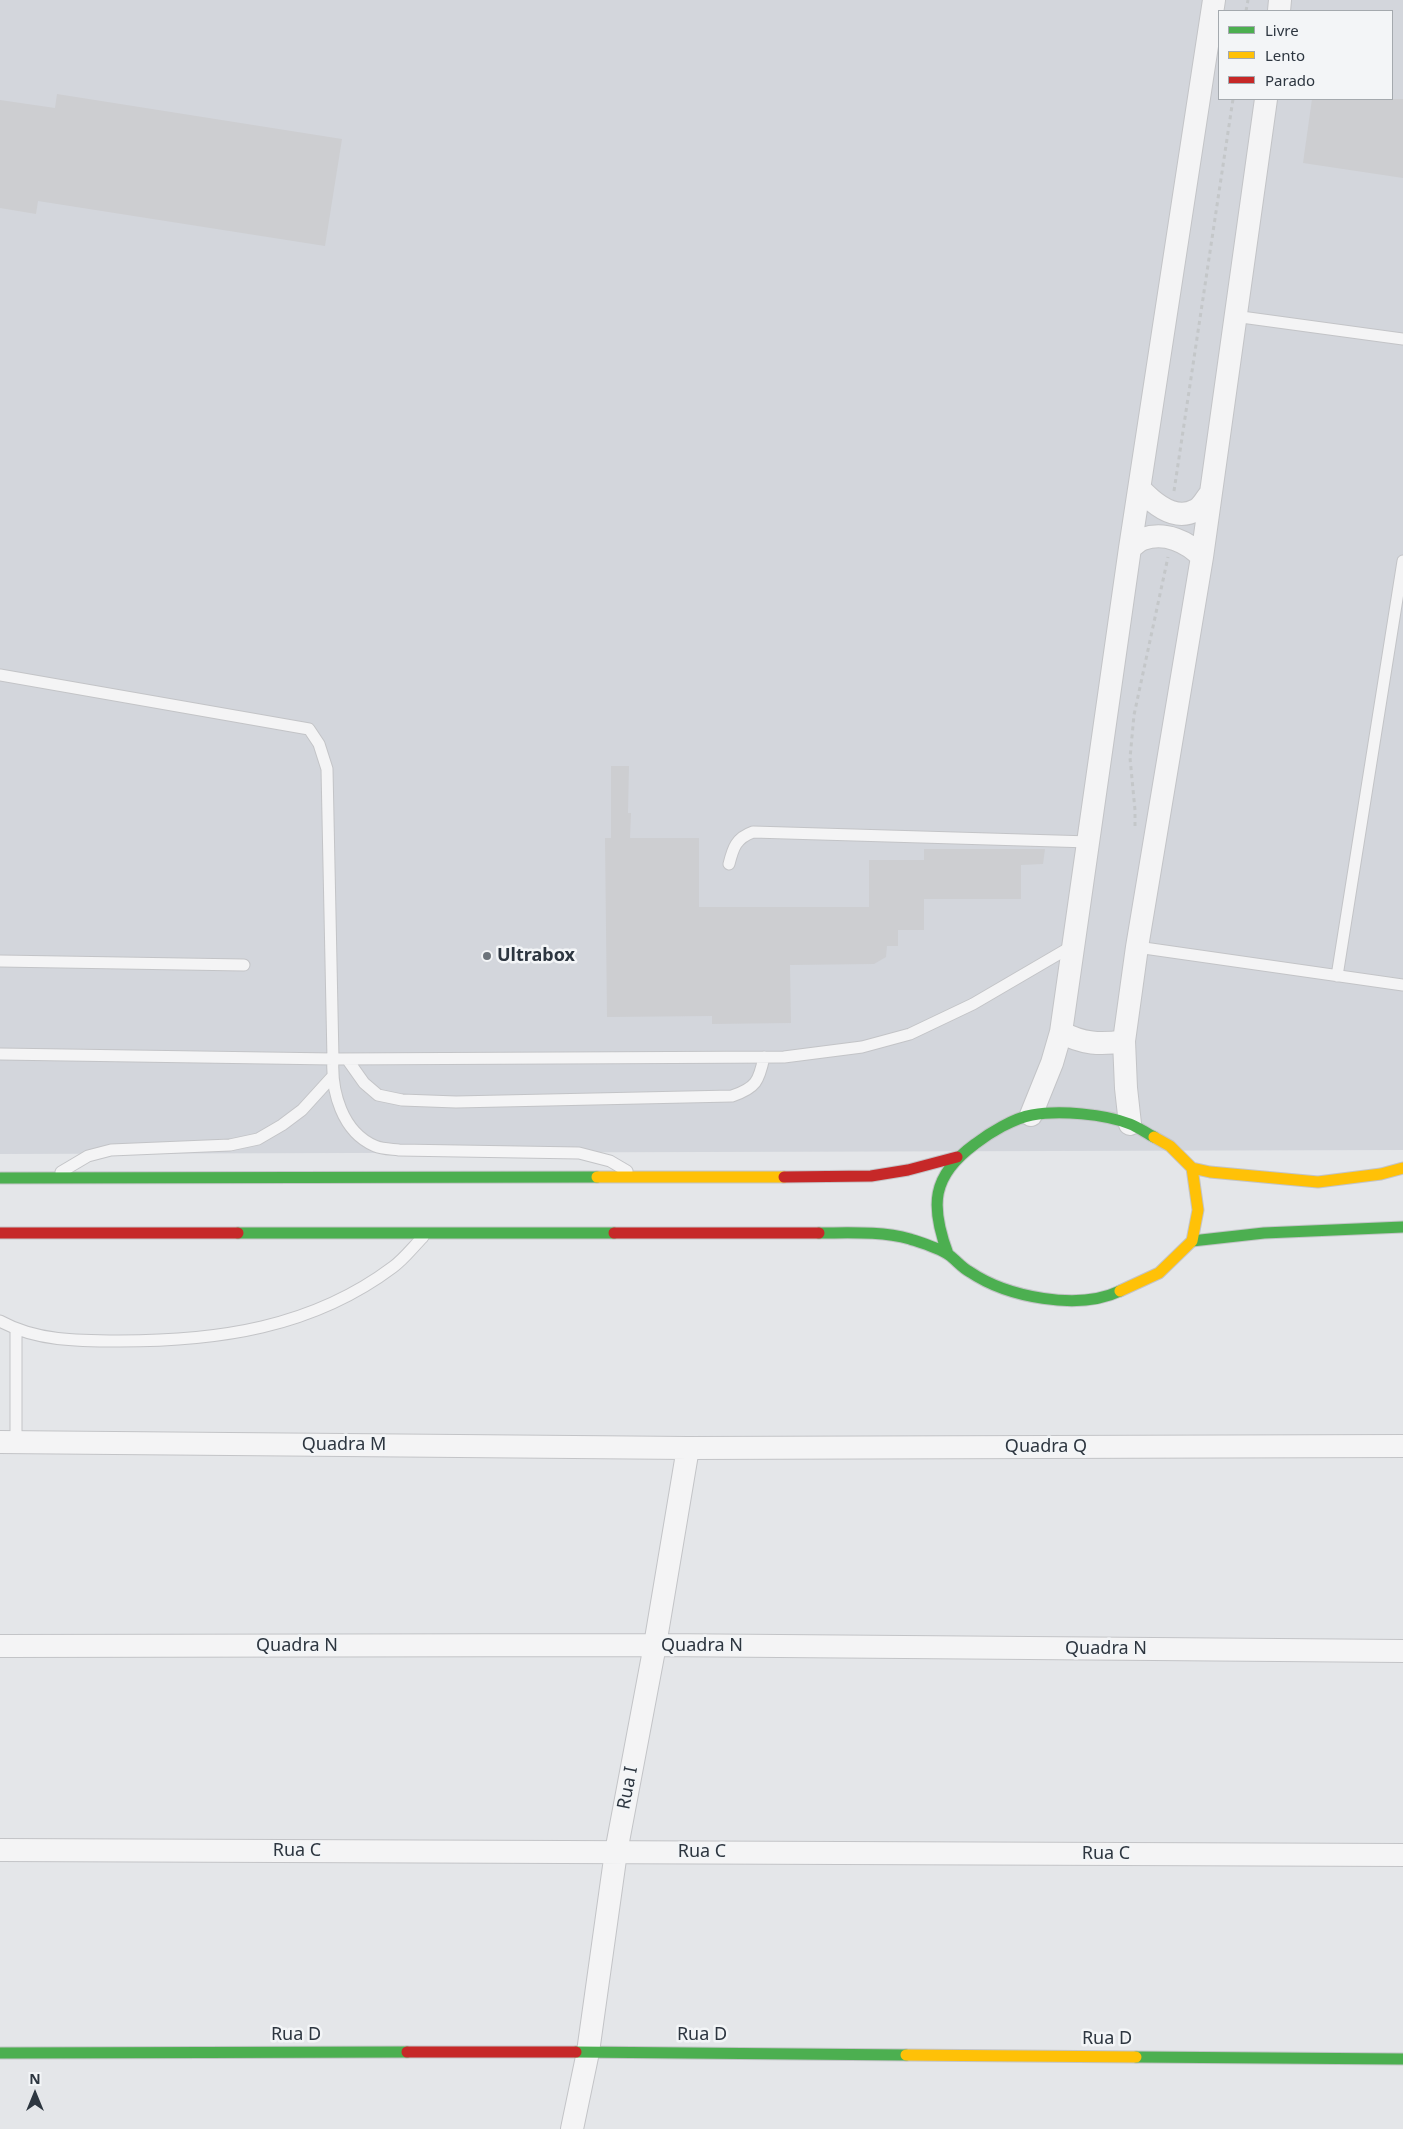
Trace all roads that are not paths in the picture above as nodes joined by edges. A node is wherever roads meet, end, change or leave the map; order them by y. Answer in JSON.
{"nodes":[{"id":1,"x":1214,"y":0,"type":"edge"},
{"id":2,"x":1266,"y":100,"type":"edge"},
{"id":3,"x":1234,"y":316,"type":"junction"},
{"id":4,"x":1403,"y":339,"type":"edge"},
{"id":5,"x":1140,"y":489,"type":"junction"},
{"id":6,"x":1210,"y":494,"type":"junction"},
{"id":7,"x":1130,"y":548,"type":"junction"},
{"id":8,"x":1202,"y":557,"type":"junction"},
{"id":9,"x":1403,"y":561,"type":"edge"},
{"id":10,"x":0,"y":675,"type":"edge"},
{"id":11,"x":1090,"y":842,"type":"junction"},
{"id":12,"x":729,"y":864,"type":"dead end"},
{"id":13,"x":1075,"y":945,"type":"junction"},
{"id":14,"x":1137,"y":947,"type":"junction"},
{"id":15,"x":0,"y":960,"type":"edge"},
{"id":16,"x":244,"y":965,"type":"dead end"},
{"id":17,"x":1337,"y":976,"type":"junction"},
{"id":18,"x":1403,"y":985,"type":"edge"},
{"id":19,"x":1061,"y":1032,"type":"junction"},
{"id":20,"x":1124,"y":1041,"type":"junction"},
{"id":21,"x":0,"y":1054,"type":"edge"},
{"id":22,"x":764,"y":1057,"type":"junction"},
{"id":23,"x":334,"y":1059,"type":"junction"},
{"id":24,"x":347,"y":1059,"type":"junction"},
{"id":25,"x":332,"y":1077,"type":"junction"},
{"id":26,"x":1031,"y":1115,"type":"junction"},
{"id":27,"x":1130,"y":1124,"type":"junction"},
{"id":28,"x":956,"y":1157,"type":"junction"},
{"id":29,"x":1192,"y":1168,"type":"junction"},
{"id":30,"x":1403,"y":1168,"type":"edge"},
{"id":31,"x":0,"y":1178,"type":"edge"},
{"id":32,"x":52,"y":1178,"type":"junction"},
{"id":33,"x":639,"y":1178,"type":"junction"},
{"id":34,"x":1403,"y":1227,"type":"edge"},
{"id":35,"x":0,"y":1233,"type":"edge"},
{"id":36,"x":427,"y":1233,"type":"junction"},
{"id":37,"x":1192,"y":1241,"type":"junction"},
{"id":38,"x":948,"y":1254,"type":"junction"},
{"id":39,"x":0,"y":1321,"type":"edge"},
{"id":40,"x":16,"y":1330,"type":"junction"},
{"id":41,"x":8,"y":1442,"type":"edge"},
{"id":42,"x":1403,"y":1446,"type":"edge"},
{"id":43,"x":688,"y":1448,"type":"junction"},
{"id":44,"x":655,"y":1645,"type":"junction"},
{"id":45,"x":0,"y":1646,"type":"edge"},
{"id":46,"x":1403,"y":1651,"type":"edge"},
{"id":47,"x":0,"y":1850,"type":"edge"},
{"id":48,"x":616,"y":1852,"type":"junction"},
{"id":49,"x":1403,"y":1855,"type":"edge"},
{"id":50,"x":588,"y":2052,"type":"junction"},
{"id":51,"x":0,"y":2053,"type":"edge"},
{"id":52,"x":1403,"y":2059,"type":"edge"},
{"id":53,"x":572,"y":2129,"type":"edge"}],
"edges":[{"from":1,"to":5,"type":"street"},
{"from":2,"to":3,"type":"street"},
{"from":3,"to":4,"type":"lane"},
{"from":3,"to":6,"type":"street"},
{"from":5,"to":6,"type":"street"},
{"from":5,"to":7,"type":"street"},
{"from":6,"to":8,"type":"street"},
{"from":7,"to":8,"type":"street"},
{"from":7,"to":11,"type":"street"},
{"from":8,"to":14,"type":"street"},
{"from":9,"to":17,"type":"lane"},
{"from":10,"to":23,"type":"lane"},
{"from":11,"to":12,"type":"lane"},
{"from":11,"to":13,"type":"street"},
{"from":13,"to":19,"type":"street"},
{"from":13,"to":22,"type":"lane"},
{"from":14,"to":17,"type":"lane"},
{"from":14,"to":20,"type":"street"},
{"from":15,"to":16,"type":"lane"},
{"from":17,"to":18,"type":"lane"},
{"from":19,"to":20,"type":"street"},
{"from":19,"to":26,"type":"street"},
{"from":20,"to":27,"type":"street"},
{"from":21,"to":23,"type":"lane"},
{"from":22,"to":24,"type":"lane"},
{"from":22,"to":24,"type":"lane"},
{"from":23,"to":24,"type":"lane"},
{"from":23,"to":25,"type":"lane"},
{"from":25,"to":32,"type":"lane"},
{"from":25,"to":33,"type":"lane"},
{"from":26,"to":27,"type":"main road"},
{"from":26,"to":28,"type":"main road"},
{"from":27,"to":29,"type":"main road"},
{"from":28,"to":33,"type":"main road"},
{"from":28,"to":38,"type":"main road"},
{"from":29,"to":30,"type":"main road"},
{"from":29,"to":37,"type":"main road"},
{"from":31,"to":32,"type":"main road"},
{"from":32,"to":33,"type":"main road"},
{"from":34,"to":37,"type":"main road"},
{"from":35,"to":36,"type":"main road"},
{"from":36,"to":38,"type":"main road"},
{"from":36,"to":40,"type":"lane"},
{"from":37,"to":38,"type":"main road"},
{"from":39,"to":40,"type":"lane"},
{"from":40,"to":41,"type":"lane"},
{"from":41,"to":43,"type":"street","name":"Quadra M"},
{"from":42,"to":43,"type":"street","name":"Quadra Q"},
{"from":43,"to":44,"type":"street","name":"Rua I"},
{"from":44,"to":45,"type":"street","name":"Quadra N"},
{"from":44,"to":46,"type":"street","name":"Quadra N"},
{"from":44,"to":48,"type":"street","name":"Rua I"},
{"from":47,"to":48,"type":"street","name":"Rua C"},
{"from":48,"to":49,"type":"street","name":"Rua C"},
{"from":48,"to":50,"type":"street","name":"Rua I"},
{"from":50,"to":51,"type":"main road","name":"Rua D"},
{"from":50,"to":52,"type":"main road","name":"Rua D"},
{"from":50,"to":53,"type":"street","name":"Rua I"}]}
